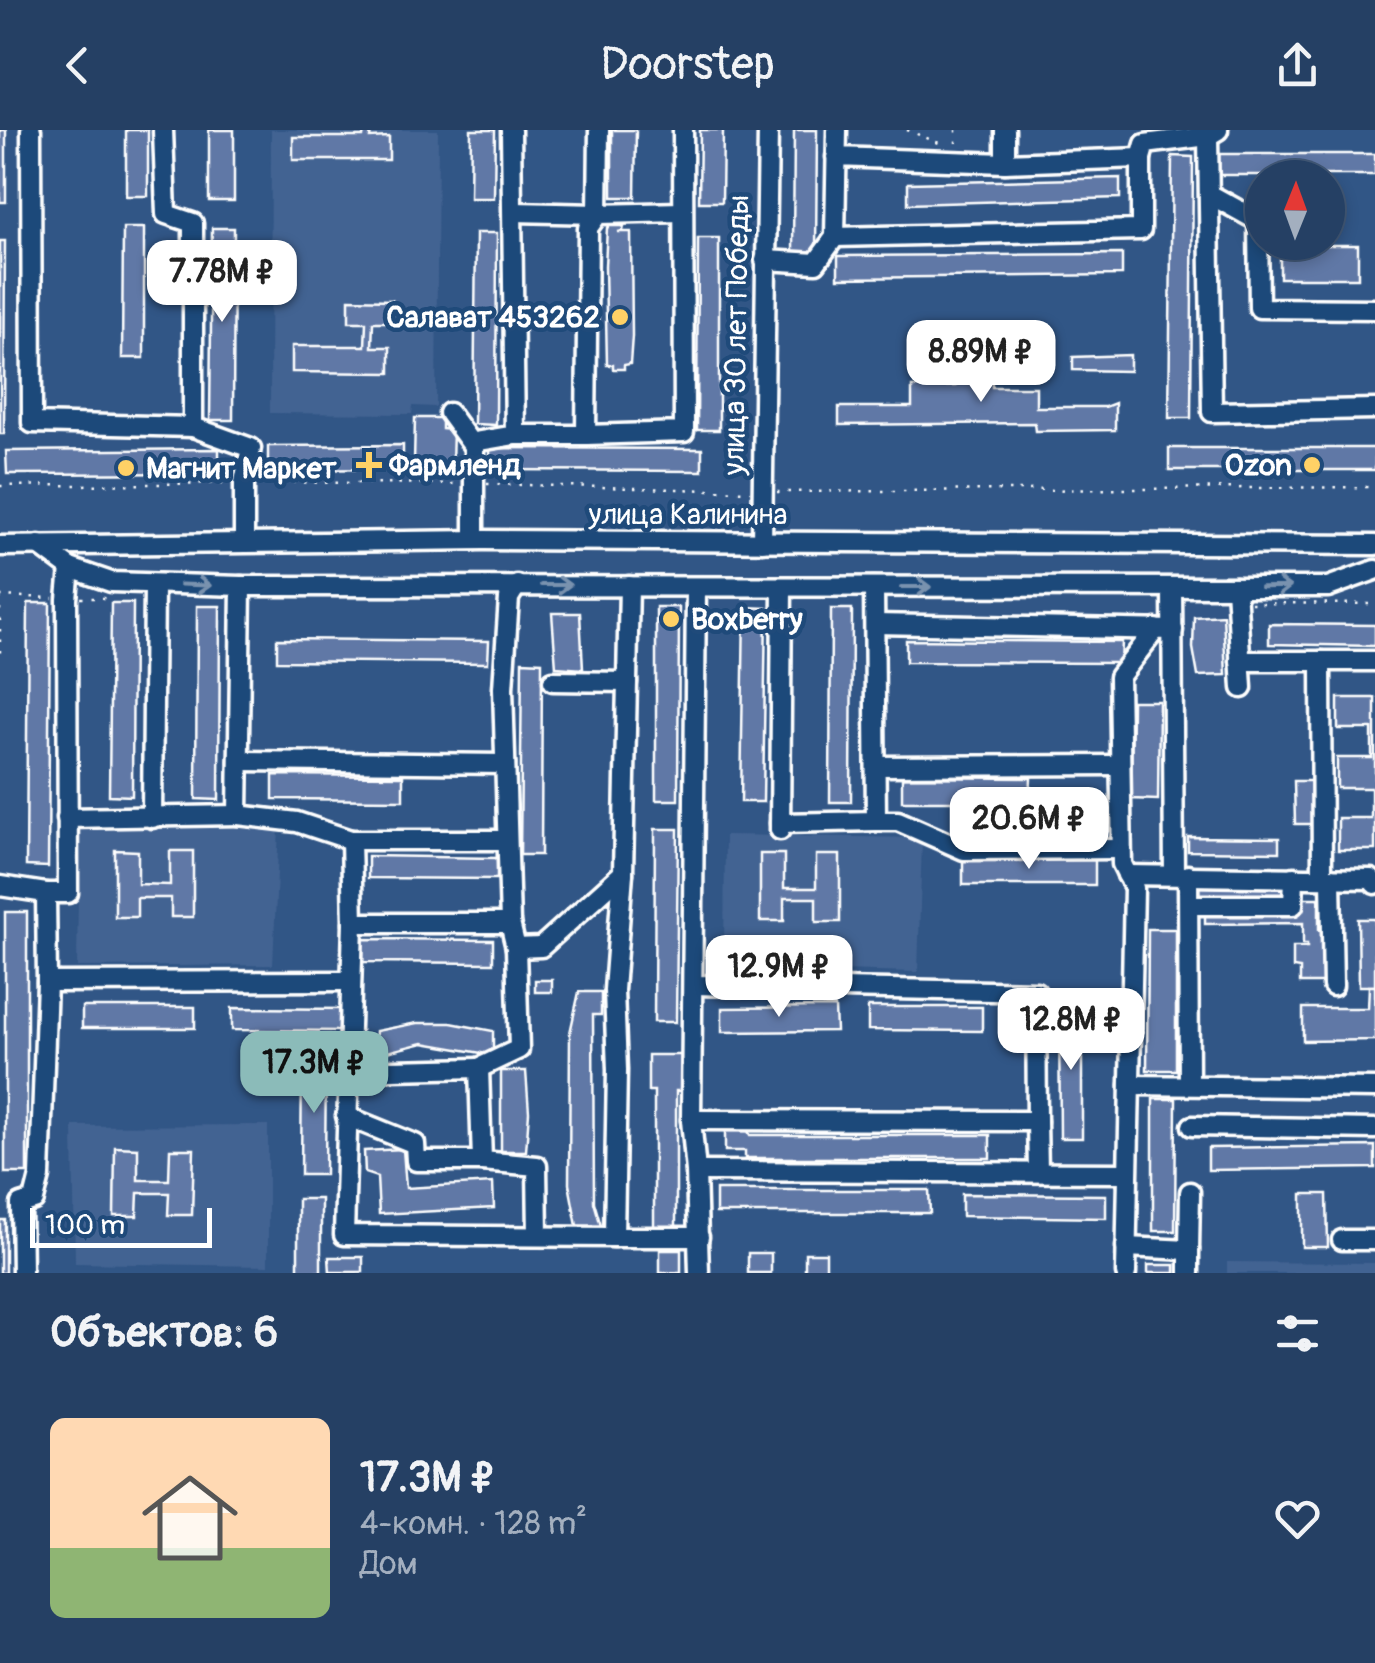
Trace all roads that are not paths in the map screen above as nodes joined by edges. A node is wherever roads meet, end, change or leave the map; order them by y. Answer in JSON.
{"nodes":[{"id":1,"x":31,"y":130,"type":"edge"},
{"id":2,"x":163,"y":130,"type":"edge"},
{"id":3,"x":511,"y":130,"type":"edge"},
{"id":4,"x":599,"y":130,"type":"edge"},
{"id":5,"x":684,"y":130,"type":"edge"},
{"id":6,"x":768,"y":130,"type":"edge"},
{"id":7,"x":836,"y":130,"type":"edge"},
{"id":8,"x":1005,"y":130,"type":"edge"},
{"id":9,"x":1213,"y":133,"type":"edge"},
{"id":10,"x":836,"y":157,"type":"junction"},
{"id":11,"x":1141,"y":158,"type":"junction"},
{"id":12,"x":1005,"y":162,"type":"junction"},
{"id":13,"x":1211,"y":195,"type":"junction"},
{"id":14,"x":514,"y":212,"type":"junction"},
{"id":15,"x":682,"y":212,"type":"junction"},
{"id":16,"x":598,"y":214,"type":"junction"},
{"id":17,"x":835,"y":238,"type":"junction"},
{"id":18,"x":765,"y":260,"type":"junction"},
{"id":19,"x":1375,"y":309,"type":"edge"},
{"id":20,"x":1375,"y":410,"type":"edge"},
{"id":21,"x":449,"y":414,"type":"dead end"},
{"id":22,"x":193,"y":427,"type":"junction"},
{"id":23,"x":515,"y":435,"type":"junction"},
{"id":24,"x":586,"y":435,"type":"junction"},
{"id":25,"x":474,"y":446,"type":"junction"},
{"id":26,"x":474,"y":540,"type":"junction"},
{"id":27,"x":244,"y":541,"type":"junction"},
{"id":28,"x":762,"y":542,"type":"junction"},
{"id":29,"x":38,"y":545,"type":"junction"},
{"id":30,"x":1375,"y":545,"type":"edge"},
{"id":31,"x":0,"y":546,"type":"edge"},
{"id":32,"x":70,"y":568,"type":"junction"},
{"id":33,"x":1375,"y":570,"type":"edge"},
{"id":34,"x":154,"y":584,"type":"junction"},
{"id":35,"x":517,"y":585,"type":"junction"},
{"id":36,"x":241,"y":586,"type":"junction"},
{"id":37,"x":629,"y":586,"type":"junction"},
{"id":38,"x":874,"y":586,"type":"junction"},
{"id":39,"x":696,"y":587,"type":"junction"},
{"id":40,"x":782,"y":587,"type":"junction"},
{"id":41,"x":1172,"y":588,"type":"junction"},
{"id":42,"x":1236,"y":588,"type":"junction"},
{"id":43,"x":876,"y":624,"type":"junction"},
{"id":44,"x":1164,"y":630,"type":"junction"},
{"id":45,"x":1240,"y":660,"type":"junction"},
{"id":46,"x":1321,"y":661,"type":"junction"},
{"id":47,"x":1375,"y":661,"type":"edge"},
{"id":48,"x":553,"y":681,"type":"dead end"},
{"id":49,"x":627,"y":682,"type":"junction"},
{"id":50,"x":1242,"y":688,"type":"dead end"},
{"id":51,"x":239,"y":761,"type":"junction"},
{"id":52,"x":504,"y":764,"type":"junction"},
{"id":53,"x":1119,"y":765,"type":"junction"},
{"id":54,"x":876,"y":766,"type":"junction"},
{"id":55,"x":238,"y":815,"type":"junction"},
{"id":56,"x":67,"y":818,"type":"junction"},
{"id":57,"x":152,"y":818,"type":"junction"},
{"id":58,"x":876,"y":820,"type":"junction"},
{"id":59,"x":351,"y":840,"type":"junction"},
{"id":60,"x":506,"y":840,"type":"junction"},
{"id":61,"x":1121,"y":849,"type":"junction"},
{"id":62,"x":623,"y":873,"type":"junction"},
{"id":63,"x":1127,"y":874,"type":"junction"},
{"id":64,"x":1182,"y":875,"type":"junction"},
{"id":65,"x":1294,"y":877,"type":"junction"},
{"id":66,"x":1327,"y":878,"type":"junction"},
{"id":67,"x":1375,"y":884,"type":"edge"},
{"id":68,"x":0,"y":886,"type":"edge"},
{"id":69,"x":46,"y":892,"type":"junction"},
{"id":70,"x":1189,"y":905,"type":"junction"},
{"id":71,"x":353,"y":922,"type":"junction"},
{"id":72,"x":510,"y":923,"type":"junction"},
{"id":73,"x":516,"y":948,"type":"junction"},
{"id":74,"x":350,"y":981,"type":"junction"},
{"id":75,"x":47,"y":982,"type":"junction"},
{"id":76,"x":694,"y":985,"type":"junction"},
{"id":77,"x":1333,"y":986,"type":"dead end"},
{"id":78,"x":479,"y":1068,"type":"junction"},
{"id":79,"x":348,"y":1071,"type":"junction"},
{"id":80,"x":1130,"y":1084,"type":"junction"},
{"id":81,"x":1189,"y":1085,"type":"junction"},
{"id":82,"x":1375,"y":1088,"type":"edge"},
{"id":83,"x":346,"y":1116,"type":"junction"},
{"id":84,"x":691,"y":1120,"type":"junction"},
{"id":85,"x":1037,"y":1121,"type":"junction"},
{"id":86,"x":1192,"y":1126,"type":"dead end"},
{"id":87,"x":1375,"y":1129,"type":"edge"},
{"id":88,"x":482,"y":1161,"type":"junction"},
{"id":89,"x":696,"y":1171,"type":"junction"},
{"id":90,"x":1038,"y":1171,"type":"junction"},
{"id":91,"x":1127,"y":1173,"type":"junction"},
{"id":92,"x":1190,"y":1192,"type":"dead end"},
{"id":93,"x":0,"y":1202,"type":"edge"},
{"id":94,"x":21,"y":1204,"type":"junction"},
{"id":95,"x":538,"y":1236,"type":"junction"},
{"id":96,"x":614,"y":1237,"type":"junction"},
{"id":97,"x":699,"y":1237,"type":"junction"},
{"id":98,"x":1342,"y":1240,"type":"dead end"},
{"id":99,"x":1375,"y":1240,"type":"edge"},
{"id":100,"x":1126,"y":1247,"type":"junction"},
{"id":101,"x":1188,"y":1250,"type":"junction"},
{"id":102,"x":22,"y":1273,"type":"edge"},
{"id":103,"x":700,"y":1273,"type":"edge"},
{"id":104,"x":1126,"y":1273,"type":"edge"},
{"id":105,"x":1189,"y":1273,"type":"edge"}],
"edges":[{"from":1,"to":22,"type":"street"},
{"from":2,"to":22,"type":"street"},
{"from":3,"to":14,"type":"street"},
{"from":4,"to":16,"type":"street"},
{"from":5,"to":15,"type":"street"},
{"from":6,"to":18,"type":"street","name":"улица 30 лет Победы"},
{"from":7,"to":10,"type":"street"},
{"from":8,"to":12,"type":"street"},
{"from":9,"to":11,"type":"street"},
{"from":9,"to":13,"type":"street"},
{"from":10,"to":12,"type":"street"},
{"from":10,"to":17,"type":"street"},
{"from":11,"to":12,"type":"street"},
{"from":11,"to":17,"type":"street"},
{"from":13,"to":19,"type":"street"},
{"from":13,"to":20,"type":"street"},
{"from":14,"to":16,"type":"street"},
{"from":14,"to":23,"type":"street"},
{"from":15,"to":16,"type":"street"},
{"from":15,"to":24,"type":"street"},
{"from":16,"to":24,"type":"street"},
{"from":17,"to":18,"type":"street"},
{"from":18,"to":28,"type":"street","name":"улица 30 лет Победы"},
{"from":21,"to":25,"type":"street"},
{"from":22,"to":27,"type":"street"},
{"from":23,"to":24,"type":"street"},
{"from":23,"to":25,"type":"street"},
{"from":25,"to":26,"type":"street"},
{"from":26,"to":27,"type":"street","name":"улица Калинина"},
{"from":26,"to":28,"type":"street","name":"улица Калинина"},
{"from":27,"to":29,"type":"street","name":"улица Калинина"},
{"from":28,"to":30,"type":"street","name":"улица Калинина"},
{"from":29,"to":31,"type":"street","name":"улица Калинина"},
{"from":29,"to":32,"type":"street"},
{"from":32,"to":34,"type":"street"},
{"from":32,"to":56,"type":"street"},
{"from":42,"to":33,"type":"street","one_way":true},
{"from":34,"to":36,"type":"street","one_way":true},
{"from":34,"to":57,"type":"street"},
{"from":35,"to":36,"type":"street"},
{"from":35,"to":37,"type":"street","one_way":true},
{"from":35,"to":52,"type":"street"},
{"from":36,"to":51,"type":"street"},
{"from":37,"to":39,"type":"street"},
{"from":37,"to":49,"type":"street"},
{"from":38,"to":40,"type":"street"},
{"from":38,"to":41,"type":"street","one_way":true},
{"from":38,"to":43,"type":"street"},
{"from":39,"to":40,"type":"street"},
{"from":39,"to":76,"type":"street"},
{"from":40,"to":58,"type":"street"},
{"from":41,"to":42,"type":"street"},
{"from":41,"to":44,"type":"street"},
{"from":42,"to":45,"type":"street"},
{"from":43,"to":44,"type":"street"},
{"from":43,"to":54,"type":"street"},
{"from":44,"to":53,"type":"street"},
{"from":44,"to":64,"type":"street"},
{"from":45,"to":46,"type":"street"},
{"from":45,"to":50,"type":"street"},
{"from":46,"to":47,"type":"street"},
{"from":46,"to":66,"type":"street"},
{"from":48,"to":49,"type":"street"},
{"from":49,"to":62,"type":"street"},
{"from":51,"to":52,"type":"street"},
{"from":51,"to":55,"type":"street"},
{"from":52,"to":60,"type":"street"},
{"from":53,"to":54,"type":"street"},
{"from":53,"to":61,"type":"street"},
{"from":54,"to":58,"type":"street"},
{"from":55,"to":57,"type":"street"},
{"from":55,"to":59,"type":"street"},
{"from":56,"to":57,"type":"street"},
{"from":56,"to":69,"type":"street"},
{"from":58,"to":61,"type":"street"},
{"from":59,"to":60,"type":"street"},
{"from":59,"to":71,"type":"street"},
{"from":60,"to":72,"type":"street"},
{"from":61,"to":63,"type":"street"},
{"from":62,"to":73,"type":"street"},
{"from":62,"to":96,"type":"street"},
{"from":63,"to":64,"type":"street"},
{"from":63,"to":80,"type":"street"},
{"from":64,"to":65,"type":"street"},
{"from":64,"to":70,"type":"street"},
{"from":65,"to":66,"type":"street"},
{"from":65,"to":70,"type":"street"},
{"from":66,"to":67,"type":"street"},
{"from":66,"to":77,"type":"street"},
{"from":68,"to":69,"type":"street"},
{"from":69,"to":75,"type":"street"},
{"from":70,"to":81,"type":"street"},
{"from":71,"to":72,"type":"street"},
{"from":71,"to":74,"type":"street"},
{"from":72,"to":73,"type":"street"},
{"from":73,"to":78,"type":"street"},
{"from":74,"to":75,"type":"street"},
{"from":74,"to":79,"type":"street"},
{"from":75,"to":94,"type":"street"},
{"from":76,"to":84,"type":"street"},
{"from":76,"to":85,"type":"street"},
{"from":78,"to":79,"type":"street"},
{"from":78,"to":88,"type":"street"},
{"from":79,"to":83,"type":"street"},
{"from":80,"to":81,"type":"street"},
{"from":80,"to":91,"type":"street"},
{"from":81,"to":82,"type":"street"},
{"from":83,"to":88,"type":"street"},
{"from":83,"to":95,"type":"street"},
{"from":84,"to":85,"type":"street"},
{"from":84,"to":89,"type":"street"},
{"from":85,"to":90,"type":"street"},
{"from":86,"to":87,"type":"street"},
{"from":88,"to":95,"type":"street"},
{"from":89,"to":90,"type":"street"},
{"from":89,"to":97,"type":"street"},
{"from":90,"to":91,"type":"street"},
{"from":91,"to":100,"type":"street"},
{"from":92,"to":101,"type":"street"},
{"from":93,"to":94,"type":"street"},
{"from":94,"to":102,"type":"street"},
{"from":95,"to":96,"type":"street"},
{"from":96,"to":97,"type":"street"},
{"from":97,"to":103,"type":"street"},
{"from":98,"to":99,"type":"street"},
{"from":100,"to":101,"type":"street"},
{"from":100,"to":104,"type":"street"},
{"from":101,"to":105,"type":"street"}]}
